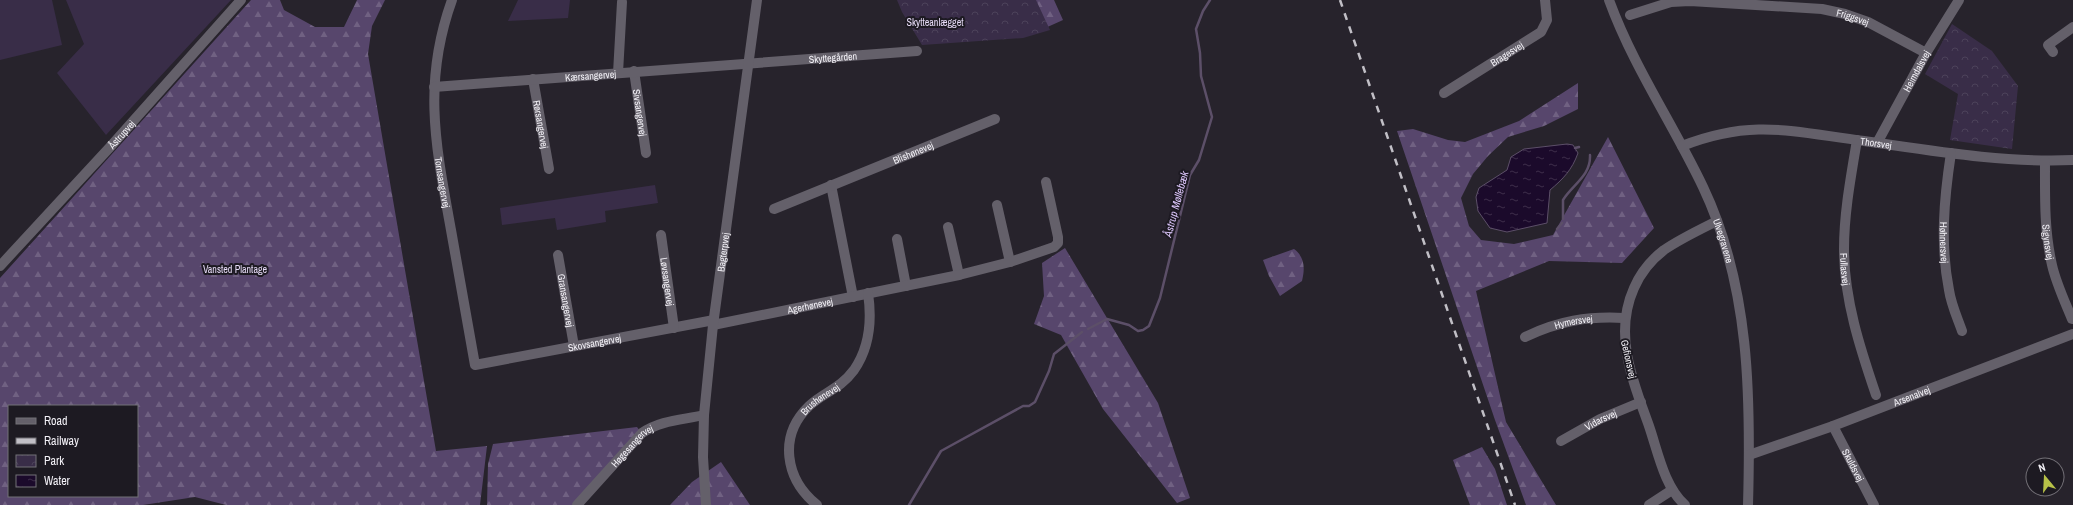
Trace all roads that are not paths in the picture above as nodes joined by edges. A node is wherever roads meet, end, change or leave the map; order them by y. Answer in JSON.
{"nodes":[{"id":1,"x":241,"y":0,"type":"edge"},
{"id":2,"x":452,"y":0,"type":"edge"},
{"id":3,"x":757,"y":0,"type":"edge"},
{"id":4,"x":1545,"y":0,"type":"edge"},
{"id":5,"x":1609,"y":0,"type":"edge"},
{"id":6,"x":1959,"y":0,"type":"edge"},
{"id":7,"x":622,"y":2,"type":"dead end"},
{"id":8,"x":1630,"y":15,"type":"dead end"},
{"id":9,"x":2073,"y":27,"type":"edge"},
{"id":10,"x":917,"y":51,"type":"dead end"},
{"id":11,"x":2053,"y":52,"type":"dead end"},
{"id":12,"x":1926,"y":53,"type":"junction"},
{"id":13,"x":748,"y":63,"type":"junction"},
{"id":14,"x":634,"y":71,"type":"junction"},
{"id":15,"x":618,"y":73,"type":"junction"},
{"id":16,"x":534,"y":79,"type":"junction"},
{"id":17,"x":434,"y":88,"type":"junction"},
{"id":18,"x":1444,"y":93,"type":"dead end"},
{"id":19,"x":995,"y":119,"type":"dead end"},
{"id":20,"x":1856,"y":140,"type":"junction"},
{"id":21,"x":1877,"y":143,"type":"junction"},
{"id":22,"x":1682,"y":146,"type":"junction"},
{"id":23,"x":646,"y":153,"type":"dead end"},
{"id":24,"x":1951,"y":153,"type":"junction"},
{"id":25,"x":2073,"y":160,"type":"edge"},
{"id":26,"x":2045,"y":161,"type":"junction"},
{"id":27,"x":549,"y":169,"type":"dead end"},
{"id":28,"x":1046,"y":182,"type":"dead end"},
{"id":29,"x":831,"y":185,"type":"junction"},
{"id":30,"x":997,"y":205,"type":"dead end"},
{"id":31,"x":774,"y":209,"type":"dead end"},
{"id":32,"x":1717,"y":221,"type":"junction"},
{"id":33,"x":948,"y":227,"type":"dead end"},
{"id":34,"x":661,"y":235,"type":"dead end"},
{"id":35,"x":897,"y":239,"type":"dead end"},
{"id":36,"x":558,"y":255,"type":"dead end"},
{"id":37,"x":1010,"y":262,"type":"junction"},
{"id":38,"x":0,"y":266,"type":"edge"},
{"id":39,"x":959,"y":275,"type":"junction"},
{"id":40,"x":906,"y":286,"type":"junction"},
{"id":41,"x":868,"y":294,"type":"junction"},
{"id":42,"x":853,"y":297,"type":"junction"},
{"id":43,"x":1624,"y":318,"type":"junction"},
{"id":44,"x":2072,"y":319,"type":"dead end"},
{"id":45,"x":713,"y":323,"type":"junction"},
{"id":46,"x":674,"y":328,"type":"junction"},
{"id":47,"x":1962,"y":331,"type":"dead end"},
{"id":48,"x":2073,"y":334,"type":"edge"},
{"id":49,"x":1525,"y":337,"type":"dead end"},
{"id":50,"x":574,"y":346,"type":"junction"},
{"id":51,"x":475,"y":364,"type":"joint"},
{"id":52,"x":1876,"y":394,"type":"dead end"},
{"id":53,"x":1641,"y":402,"type":"junction"},
{"id":54,"x":704,"y":415,"type":"junction"},
{"id":55,"x":1833,"y":426,"type":"junction"},
{"id":56,"x":1561,"y":441,"type":"dead end"},
{"id":57,"x":1749,"y":455,"type":"junction"},
{"id":58,"x":1672,"y":490,"type":"junction"},
{"id":59,"x":577,"y":505,"type":"edge"},
{"id":60,"x":706,"y":505,"type":"edge"},
{"id":61,"x":817,"y":505,"type":"edge"},
{"id":62,"x":1649,"y":505,"type":"edge"},
{"id":63,"x":1685,"y":505,"type":"edge"},
{"id":64,"x":1748,"y":505,"type":"edge"},
{"id":65,"x":1874,"y":505,"type":"edge"}],
"edges":[{"from":1,"to":38,"type":"street","name":"Åstrupvej"},
{"from":2,"to":17,"type":"street","name":"Tornsangervej"},
{"from":3,"to":13,"type":"street","name":"Bagterpvej"},
{"from":4,"to":18,"type":"street","name":"Bragesvej"},
{"from":5,"to":22,"type":"street","name":"Ulvegravene"},
{"from":6,"to":12,"type":"street","name":"Heimdalsvej"},
{"from":7,"to":15,"type":"street"},
{"from":8,"to":12,"type":"street","name":"Friggsvej"},
{"from":9,"to":11,"type":"street"},
{"from":10,"to":13,"type":"street","name":"Skyttegården"},
{"from":12,"to":21,"type":"street","name":"Heimdalsvej"},
{"from":13,"to":14,"type":"street","name":"Kærsangervej"},
{"from":13,"to":45,"type":"street","name":"Bagterpvej"},
{"from":14,"to":15,"type":"street","name":"Kærsangervej"},
{"from":14,"to":23,"type":"street","name":"Sivsangervej"},
{"from":15,"to":16,"type":"street","name":"Kærsangervej"},
{"from":16,"to":17,"type":"street","name":"Kærsangervej"},
{"from":16,"to":27,"type":"street","name":"Rørsangervej"},
{"from":17,"to":51,"type":"street","name":"Tornsangervej"},
{"from":19,"to":29,"type":"street","name":"Blishønevej"},
{"from":20,"to":21,"type":"street","name":"Thorsvej"},
{"from":20,"to":22,"type":"street","name":"Thorsvej"},
{"from":20,"to":52,"type":"street","name":"Fullasvej"},
{"from":21,"to":24,"type":"street","name":"Thorsvej"},
{"from":22,"to":32,"type":"street","name":"Ulvegravene"},
{"from":24,"to":26,"type":"street","name":"Thorsvej"},
{"from":24,"to":47,"type":"street","name":"Høhnersvej"},
{"from":25,"to":26,"type":"street","name":"Thorsvej"},
{"from":26,"to":44,"type":"street","name":"Sigynsvej"},
{"from":28,"to":37,"type":"street","name":"Agerhønevej"},
{"from":29,"to":31,"type":"street","name":"Blishønevej"},
{"from":29,"to":42,"type":"street"},
{"from":30,"to":37,"type":"street"},
{"from":32,"to":43,"type":"street","name":"Gefionsvej"},
{"from":32,"to":57,"type":"street","name":"Ulvegravene"},
{"from":33,"to":39,"type":"street"},
{"from":34,"to":46,"type":"street","name":"Løvsangervej"},
{"from":35,"to":40,"type":"street"},
{"from":36,"to":50,"type":"street","name":"Gransangervej"},
{"from":37,"to":39,"type":"street","name":"Agerhønevej"},
{"from":39,"to":40,"type":"street","name":"Agerhønevej"},
{"from":40,"to":41,"type":"street","name":"Agerhønevej"},
{"from":41,"to":42,"type":"street","name":"Agerhønevej"},
{"from":41,"to":61,"type":"street","name":"Brushønevej"},
{"from":42,"to":45,"type":"street","name":"Agerhønevej"},
{"from":43,"to":49,"type":"street","name":"Hymersvej"},
{"from":43,"to":53,"type":"street","name":"Gefionsvej"},
{"from":45,"to":46,"type":"street","name":"Skovsangervej"},
{"from":45,"to":54,"type":"street","name":"Bagterpvej"},
{"from":46,"to":50,"type":"street","name":"Skovsangervej"},
{"from":48,"to":55,"type":"street","name":"Arsenalvej"},
{"from":50,"to":51,"type":"street","name":"Skovsangervej"},
{"from":53,"to":56,"type":"street","name":"Vidarsvej"},
{"from":53,"to":58,"type":"street","name":"Gefionsvej"},
{"from":54,"to":59,"type":"street","name":"Høgesangervej"},
{"from":54,"to":60,"type":"street","name":"Bagterpvej"},
{"from":55,"to":57,"type":"street","name":"Arsenalvej"},
{"from":55,"to":65,"type":"street","name":"Skuldsvej"},
{"from":57,"to":64,"type":"street","name":"Ulvegravene"},
{"from":58,"to":62,"type":"street"},
{"from":58,"to":63,"type":"street","name":"Gefionsvej"}]}
